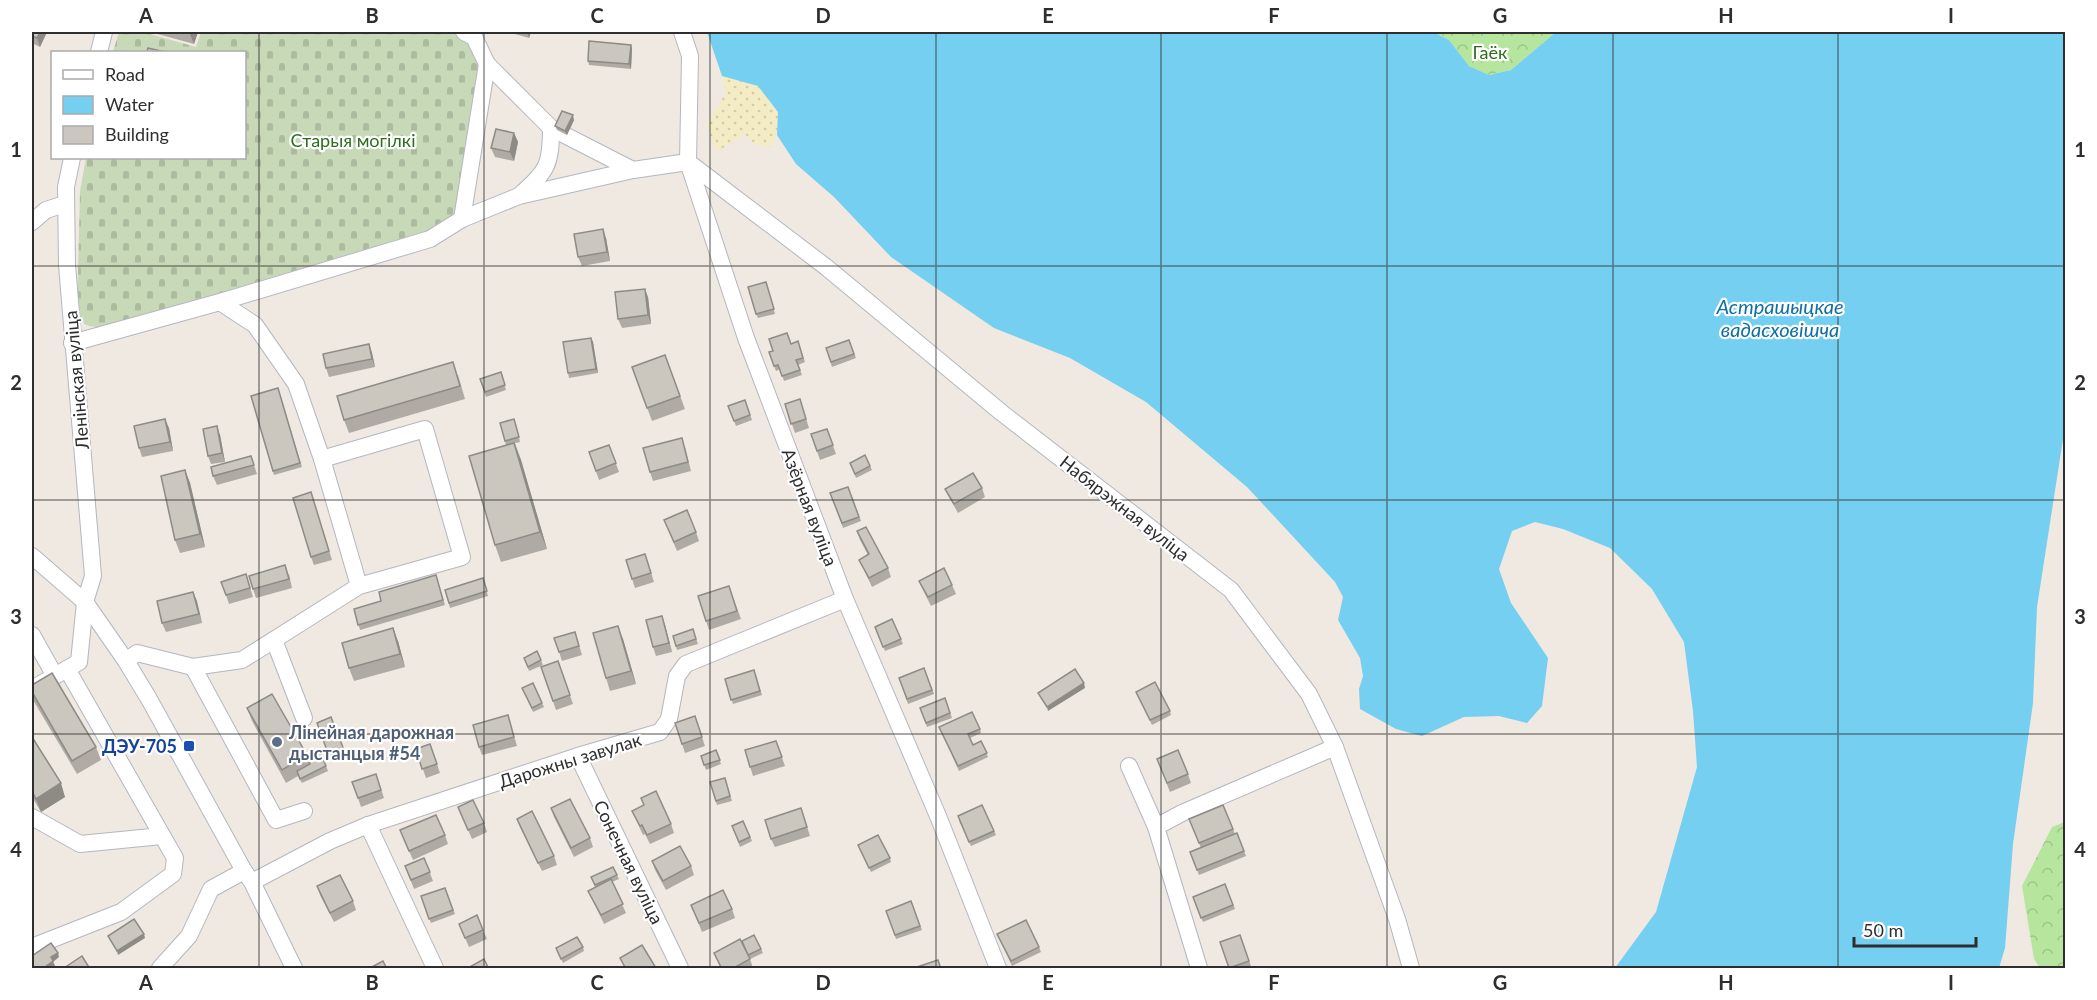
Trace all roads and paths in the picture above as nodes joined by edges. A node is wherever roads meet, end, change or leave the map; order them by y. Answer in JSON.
{"nodes":[{"id":1,"x":104,"y":32,"type":"edge"},
{"id":2,"x":464,"y":32,"type":"edge"},
{"id":3,"x":682,"y":32,"type":"edge"},
{"id":4,"x":99,"y":51,"type":"edge"},
{"id":5,"x":488,"y":64,"type":"junction"},
{"id":6,"x":551,"y":128,"type":"junction"},
{"id":7,"x":72,"y":159,"type":"edge"},
{"id":8,"x":688,"y":162,"type":"junction"},
{"id":9,"x":633,"y":171,"type":"junction"},
{"id":10,"x":519,"y":196,"type":"junction"},
{"id":11,"x":65,"y":204,"type":"junction"},
{"id":12,"x":462,"y":219,"type":"junction"},
{"id":13,"x":32,"y":222,"type":"edge"},
{"id":14,"x":220,"y":302,"type":"junction"},
{"id":15,"x":72,"y":344,"type":"junction"},
{"id":16,"x":322,"y":459,"type":"junction"},
{"id":17,"x":32,"y":556,"type":"edge"},
{"id":18,"x":359,"y":586,"type":"junction"},
{"id":19,"x":845,"y":599,"type":"junction"},
{"id":20,"x":85,"y":602,"type":"junction"},
{"id":21,"x":32,"y":634,"type":"edge"},
{"id":22,"x":274,"y":640,"type":"junction"},
{"id":23,"x":126,"y":661,"type":"junction"},
{"id":24,"x":193,"y":667,"type":"junction"},
{"id":25,"x":61,"y":672,"type":"junction"},
{"id":26,"x":32,"y":689,"type":"edge"},
{"id":27,"x":304,"y":718,"type":"dead end"},
{"id":28,"x":1335,"y":747,"type":"junction"},
{"id":29,"x":578,"y":756,"type":"junction"},
{"id":30,"x":1129,"y":766,"type":"dead end"},
{"id":31,"x":304,"y":811,"type":"dead end"},
{"id":32,"x":32,"y":817,"type":"edge"},
{"id":33,"x":368,"y":825,"type":"junction"},
{"id":34,"x":1156,"y":827,"type":"junction"},
{"id":35,"x":162,"y":836,"type":"junction"},
{"id":36,"x":248,"y":877,"type":"junction"},
{"id":37,"x":32,"y":947,"type":"edge"},
{"id":38,"x":160,"y":969,"type":"edge"},
{"id":39,"x":294,"y":969,"type":"edge"},
{"id":40,"x":435,"y":969,"type":"edge"},
{"id":41,"x":680,"y":969,"type":"edge"},
{"id":42,"x":998,"y":969,"type":"edge"},
{"id":43,"x":1199,"y":969,"type":"edge"},
{"id":44,"x":1411,"y":969,"type":"edge"}],
"edges":[{"from":1,"to":4,"type":"street"},
{"from":2,"to":5,"type":"street"},
{"from":3,"to":8,"type":"street","name":"Азёрная вуліца"},
{"from":5,"to":6,"type":"street"},
{"from":5,"to":12,"type":"street"},
{"from":6,"to":9,"type":"street"},
{"from":6,"to":10,"type":"street"},
{"from":7,"to":11,"type":"street","name":"Ленінская вуліца"},
{"from":8,"to":9,"type":"street"},
{"from":8,"to":19,"type":"street","name":"Азёрная вуліца"},
{"from":8,"to":28,"type":"street","name":"Набярэжная вуліца"},
{"from":9,"to":10,"type":"street"},
{"from":10,"to":12,"type":"street"},
{"from":11,"to":13,"type":"street"},
{"from":11,"to":15,"type":"street","name":"Ленінская вуліца"},
{"from":12,"to":14,"type":"street"},
{"from":14,"to":15,"type":"street"},
{"from":14,"to":16,"type":"street"},
{"from":15,"to":20,"type":"street","name":"Ленінская вуліца"},
{"from":16,"to":18,"type":"street"},
{"from":16,"to":18,"type":"street"},
{"from":17,"to":20,"type":"street"},
{"from":18,"to":22,"type":"street"},
{"from":19,"to":29,"type":"street","name":"Дарожны завулак"},
{"from":19,"to":42,"type":"street","name":"Азёрная вуліца"},
{"from":20,"to":23,"type":"street"},
{"from":20,"to":25,"type":"street","name":"Ленінская вуліца"},
{"from":21,"to":25,"type":"street"},
{"from":22,"to":24,"type":"street"},
{"from":22,"to":27,"type":"street"},
{"from":23,"to":24,"type":"street"},
{"from":23,"to":36,"type":"street"},
{"from":24,"to":31,"type":"street"},
{"from":25,"to":26,"type":"street"},
{"from":25,"to":35,"type":"street"},
{"from":28,"to":34,"type":"street"},
{"from":28,"to":44,"type":"street","name":"Набярэжная вуліца"},
{"from":29,"to":33,"type":"street","name":"Дарожны завулак"},
{"from":29,"to":41,"type":"street","name":"Сонечная вуліца"},
{"from":30,"to":34,"type":"street"},
{"from":32,"to":35,"type":"street"},
{"from":33,"to":36,"type":"street","name":"Дарожны завулак"},
{"from":33,"to":40,"type":"street"},
{"from":34,"to":43,"type":"street"},
{"from":35,"to":37,"type":"street"},
{"from":36,"to":38,"type":"street","name":"Дарожны завулак"},
{"from":36,"to":39,"type":"street"}]}
